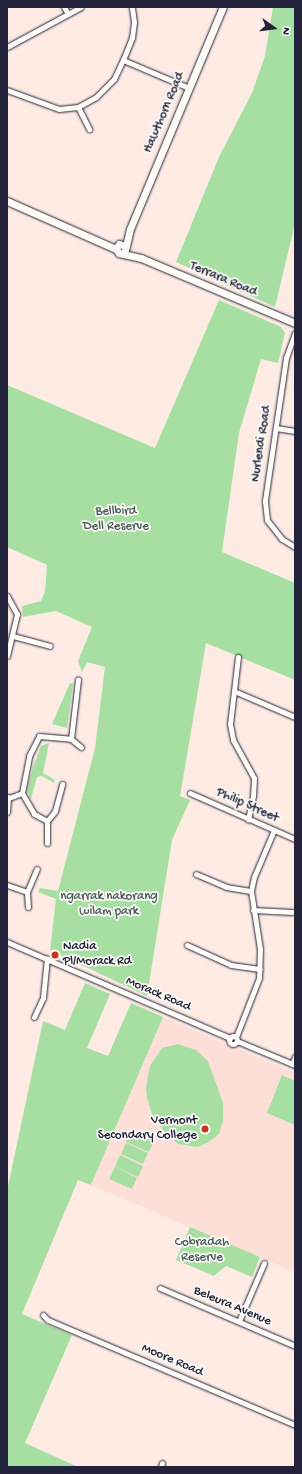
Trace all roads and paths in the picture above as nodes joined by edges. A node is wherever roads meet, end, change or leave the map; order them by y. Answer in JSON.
{"nodes":[{"id":1,"x":64,"y":7,"type":"edge"},
{"id":2,"x":81,"y":7,"type":"edge"},
{"id":3,"x":132,"y":7,"type":"edge"},
{"id":4,"x":223,"y":7,"type":"edge"},
{"id":5,"x":68,"y":14,"type":"junction"},
{"id":6,"x":7,"y":47,"type":"edge"},
{"id":7,"x":123,"y":60,"type":"junction"},
{"id":8,"x":189,"y":88,"type":"junction"},
{"id":9,"x":7,"y":90,"type":"edge"},
{"id":10,"x":78,"y":107,"type":"junction"},
{"id":11,"x":89,"y":129,"type":"dead end"},
{"id":12,"x":7,"y":201,"type":"edge"},
{"id":13,"x":122,"y":247,"type":"junction"},
{"id":14,"x":295,"y":323,"type":"edge"},
{"id":15,"x":295,"y":333,"type":"edge"},
{"id":16,"x":276,"y":428,"type":"junction"},
{"id":17,"x":295,"y":431,"type":"edge"},
{"id":18,"x":295,"y":547,"type":"edge"},
{"id":19,"x":7,"y":596,"type":"edge"},
{"id":20,"x":13,"y":636,"type":"junction"},
{"id":21,"x":50,"y":646,"type":"dead end"},
{"id":22,"x":7,"y":656,"type":"edge"},
{"id":23,"x":238,"y":657,"type":"dead end"},
{"id":24,"x":78,"y":680,"type":"dead end"},
{"id":25,"x":234,"y":691,"type":"junction"},
{"id":26,"x":295,"y":717,"type":"edge"},
{"id":27,"x":71,"y":739,"type":"junction"},
{"id":28,"x":81,"y":747,"type":"dead end"},
{"id":29,"x":62,"y":784,"type":"dead end"},
{"id":30,"x":22,"y":792,"type":"junction"},
{"id":31,"x":190,"y":793,"type":"dead end"},
{"id":32,"x":8,"y":797,"type":"edge"},
{"id":33,"x":7,"y":812,"type":"edge"},
{"id":34,"x":248,"y":818,"type":"junction"},
{"id":35,"x":47,"y":821,"type":"junction"},
{"id":36,"x":274,"y":830,"type":"junction"},
{"id":37,"x":295,"y":839,"type":"edge"},
{"id":38,"x":47,"y":843,"type":"dead end"},
{"id":39,"x":38,"y":869,"type":"dead end"},
{"id":40,"x":196,"y":874,"type":"dead end"},
{"id":41,"x":7,"y":885,"type":"edge"},
{"id":42,"x":251,"y":891,"type":"junction"},
{"id":43,"x":27,"y":892,"type":"junction"},
{"id":44,"x":28,"y":907,"type":"dead end"},
{"id":45,"x":253,"y":910,"type":"junction"},
{"id":46,"x":292,"y":912,"type":"dead end"},
{"id":47,"x":8,"y":941,"type":"edge"},
{"id":48,"x":187,"y":946,"type":"dead end"},
{"id":49,"x":47,"y":958,"type":"junction"},
{"id":50,"x":260,"y":969,"type":"junction"},
{"id":51,"x":34,"y":1017,"type":"dead end"},
{"id":52,"x":234,"y":1039,"type":"junction"},
{"id":53,"x":295,"y":1057,"type":"edge"},
{"id":54,"x":294,"y":1065,"type":"edge"},
{"id":55,"x":264,"y":1263,"type":"dead end"},
{"id":56,"x":160,"y":1288,"type":"dead end"},
{"id":57,"x":42,"y":1315,"type":"dead end"},
{"id":58,"x":239,"y":1321,"type":"junction"},
{"id":59,"x":295,"y":1346,"type":"edge"},
{"id":60,"x":295,"y":1425,"type":"edge"}],
"edges":[{"from":1,"to":5,"type":"street"},
{"from":2,"to":5,"type":"street"},
{"from":3,"to":7,"type":"street"},
{"from":4,"to":8,"type":"main road","name":"Hawthorn Road"},
{"from":5,"to":6,"type":"street"},
{"from":7,"to":8,"type":"street"},
{"from":7,"to":10,"type":"street"},
{"from":8,"to":13,"type":"main road","name":"Hawthorn Road"},
{"from":9,"to":10,"type":"street"},
{"from":10,"to":11,"type":"street"},
{"from":12,"to":13,"type":"main road","name":"Terrara Road"},
{"from":13,"to":14,"type":"main road","name":"Terrara Road"},
{"from":15,"to":16,"type":"street","name":"Nurlendi Road"},
{"from":16,"to":17,"type":"street"},
{"from":16,"to":18,"type":"street","name":"Nurlendi Road"},
{"from":19,"to":20,"type":"street"},
{"from":20,"to":21,"type":"street"},
{"from":20,"to":22,"type":"street"},
{"from":23,"to":25,"type":"street"},
{"from":24,"to":27,"type":"street"},
{"from":25,"to":26,"type":"street"},
{"from":25,"to":34,"type":"street"},
{"from":27,"to":28,"type":"street"},
{"from":27,"to":30,"type":"street"},
{"from":29,"to":35,"type":"street"},
{"from":30,"to":32,"type":"street"},
{"from":30,"to":35,"type":"street"},
{"from":31,"to":34,"type":"street","name":"Philip Street"},
{"from":32,"to":33,"type":"street"},
{"from":34,"to":36,"type":"street","name":"Philip Street"},
{"from":35,"to":38,"type":"street"},
{"from":36,"to":37,"type":"street","name":"Philip Street"},
{"from":36,"to":42,"type":"street"},
{"from":39,"to":43,"type":"street"},
{"from":40,"to":42,"type":"street"},
{"from":41,"to":43,"type":"street"},
{"from":42,"to":45,"type":"street"},
{"from":43,"to":44,"type":"street"},
{"from":45,"to":46,"type":"street"},
{"from":45,"to":50,"type":"street"},
{"from":47,"to":49,"type":"street","name":"Morack Road"},
{"from":48,"to":50,"type":"street"},
{"from":49,"to":51,"type":"street"},
{"from":49,"to":52,"type":"street","name":"Morack Road"},
{"from":50,"to":52,"type":"street"},
{"from":52,"to":54,"type":"street","name":"Morack Road"},
{"from":53,"to":54,"type":"street"},
{"from":55,"to":58,"type":"street"},
{"from":56,"to":58,"type":"street","name":"Beleura Avenue"},
{"from":57,"to":60,"type":"street","name":"Moore Road"},
{"from":58,"to":59,"type":"street","name":"Beleura Avenue"}]}
